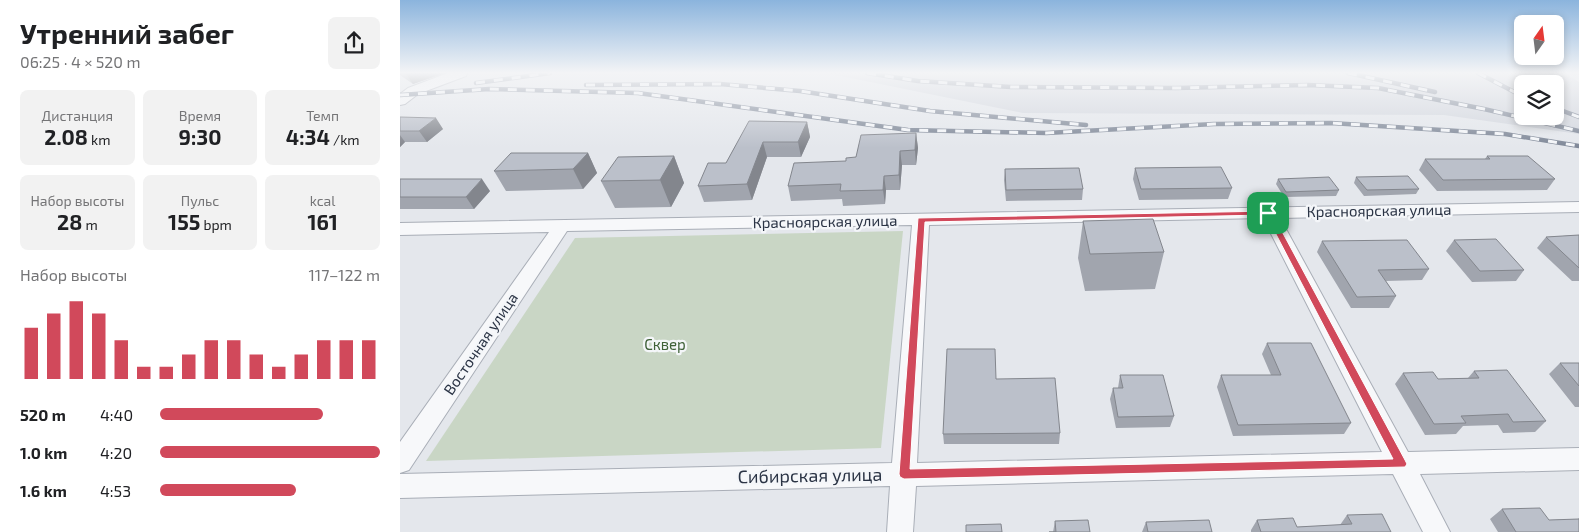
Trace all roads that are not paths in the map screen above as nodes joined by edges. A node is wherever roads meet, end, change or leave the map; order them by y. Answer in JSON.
{"nodes":[{"id":1,"x":1579,"y":207,"type":"edge"},
{"id":2,"x":1268,"y":213,"type":"junction"},
{"id":3,"x":921,"y":220,"type":"junction"},
{"id":4,"x":561,"y":227,"type":"junction"},
{"id":5,"x":400,"y":229,"type":"edge"},
{"id":6,"x":1579,"y":459,"type":"edge"},
{"id":7,"x":400,"y":462,"type":"edge"},
{"id":8,"x":1401,"y":464,"type":"junction"},
{"id":9,"x":904,"y":474,"type":"junction"},
{"id":10,"x":400,"y":486,"type":"edge"},
{"id":11,"x":900,"y":532,"type":"edge"},
{"id":12,"x":1437,"y":532,"type":"edge"}],
"edges":[{"from":1,"to":2,"type":"street","name":"Красноярская улица"},
{"from":2,"to":3,"type":"street","name":"Красноярская улица"},
{"from":2,"to":8,"type":"street"},
{"from":3,"to":4,"type":"street","name":"Красноярская улица"},
{"from":3,"to":9,"type":"street"},
{"from":4,"to":5,"type":"street","name":"Красноярская улица"},
{"from":4,"to":7,"type":"street","name":"Восточная улица"},
{"from":6,"to":8,"type":"street","name":"Сибирская улица"},
{"from":8,"to":9,"type":"street","name":"Сибирская улица"},
{"from":8,"to":12,"type":"street"},
{"from":9,"to":10,"type":"street","name":"Сибирская улица"},
{"from":9,"to":11,"type":"street"}]}
